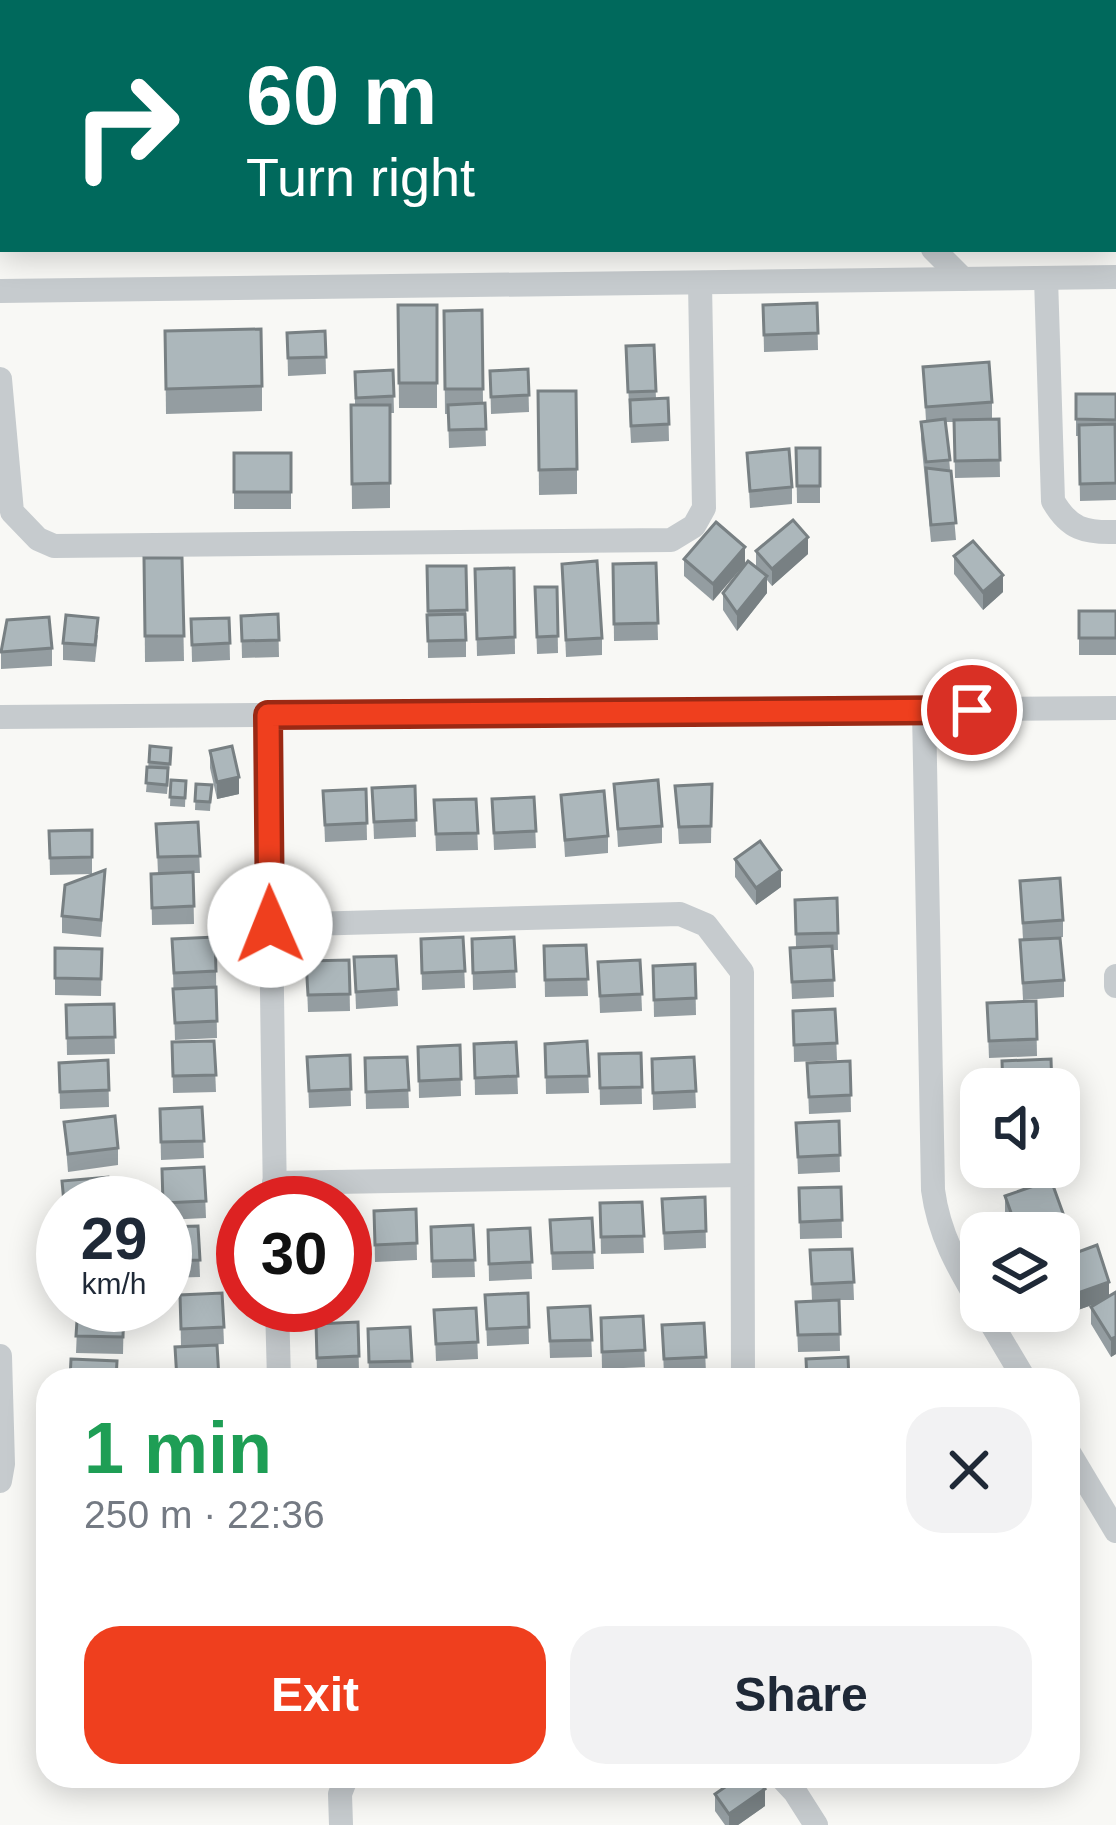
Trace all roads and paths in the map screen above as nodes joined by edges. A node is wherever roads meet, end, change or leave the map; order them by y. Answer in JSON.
{"nodes":[{"id":1,"x":936,"y":252,"type":"edge"},
{"id":2,"x":1116,"y":277,"type":"edge"},
{"id":3,"x":1046,"y":278,"type":"junction"},
{"id":4,"x":963,"y":279,"type":"junction"},
{"id":5,"x":700,"y":283,"type":"junction"},
{"id":6,"x":0,"y":291,"type":"edge"},
{"id":7,"x":0,"y":379,"type":"edge"},
{"id":8,"x":1116,"y":532,"type":"edge"},
{"id":9,"x":1116,"y":708,"type":"edge"},
{"id":10,"x":924,"y":710,"type":"junction"},
{"id":11,"x":268,"y":715,"type":"junction"},
{"id":12,"x":0,"y":717,"type":"edge"},
{"id":13,"x":270,"y":925,"type":"junction"},
{"id":14,"x":1116,"y":976,"type":"edge"},
{"id":15,"x":1116,"y":986,"type":"edge"},
{"id":16,"x":742,"y":1175,"type":"junction"},
{"id":17,"x":274,"y":1176,"type":"edge"},
{"id":18,"x":372,"y":1189,"type":"edge"},
{"id":19,"x":960,"y":1272,"type":"edge"},
{"id":20,"x":278,"y":1332,"type":"edge"},
{"id":21,"x":996,"y":1332,"type":"edge"},
{"id":22,"x":0,"y":1356,"type":"edge"},
{"id":23,"x":279,"y":1368,"type":"edge"},
{"id":24,"x":743,"y":1368,"type":"edge"},
{"id":25,"x":1018,"y":1368,"type":"edge"},
{"id":26,"x":1080,"y":1471,"type":"edge"},
{"id":27,"x":0,"y":1481,"type":"edge"},
{"id":28,"x":1116,"y":1531,"type":"edge"},
{"id":29,"x":342,"y":1788,"type":"edge"},
{"id":30,"x":789,"y":1788,"type":"edge"},
{"id":31,"x":341,"y":1825,"type":"edge"},
{"id":32,"x":816,"y":1825,"type":"edge"}],
"edges":[{"from":1,"to":4,"type":"street"},
{"from":2,"to":3,"type":"street"},
{"from":3,"to":4,"type":"street"},
{"from":3,"to":8,"type":"street"},
{"from":4,"to":5,"type":"street"},
{"from":5,"to":6,"type":"street"},
{"from":5,"to":7,"type":"street"},
{"from":9,"to":10,"type":"street"},
{"from":10,"to":11,"type":"street"},
{"from":10,"to":19,"type":"street"},
{"from":11,"to":12,"type":"street"},
{"from":11,"to":13,"type":"street"},
{"from":13,"to":16,"type":"street"},
{"from":13,"to":17,"type":"street"},
{"from":14,"to":15,"type":"street"},
{"from":16,"to":18,"type":"street"},
{"from":16,"to":24,"type":"street"},
{"from":20,"to":23,"type":"street"},
{"from":21,"to":25,"type":"street"},
{"from":22,"to":27,"type":"street"},
{"from":26,"to":28,"type":"street"},
{"from":29,"to":31,"type":"street"},
{"from":30,"to":32,"type":"street"}]}
